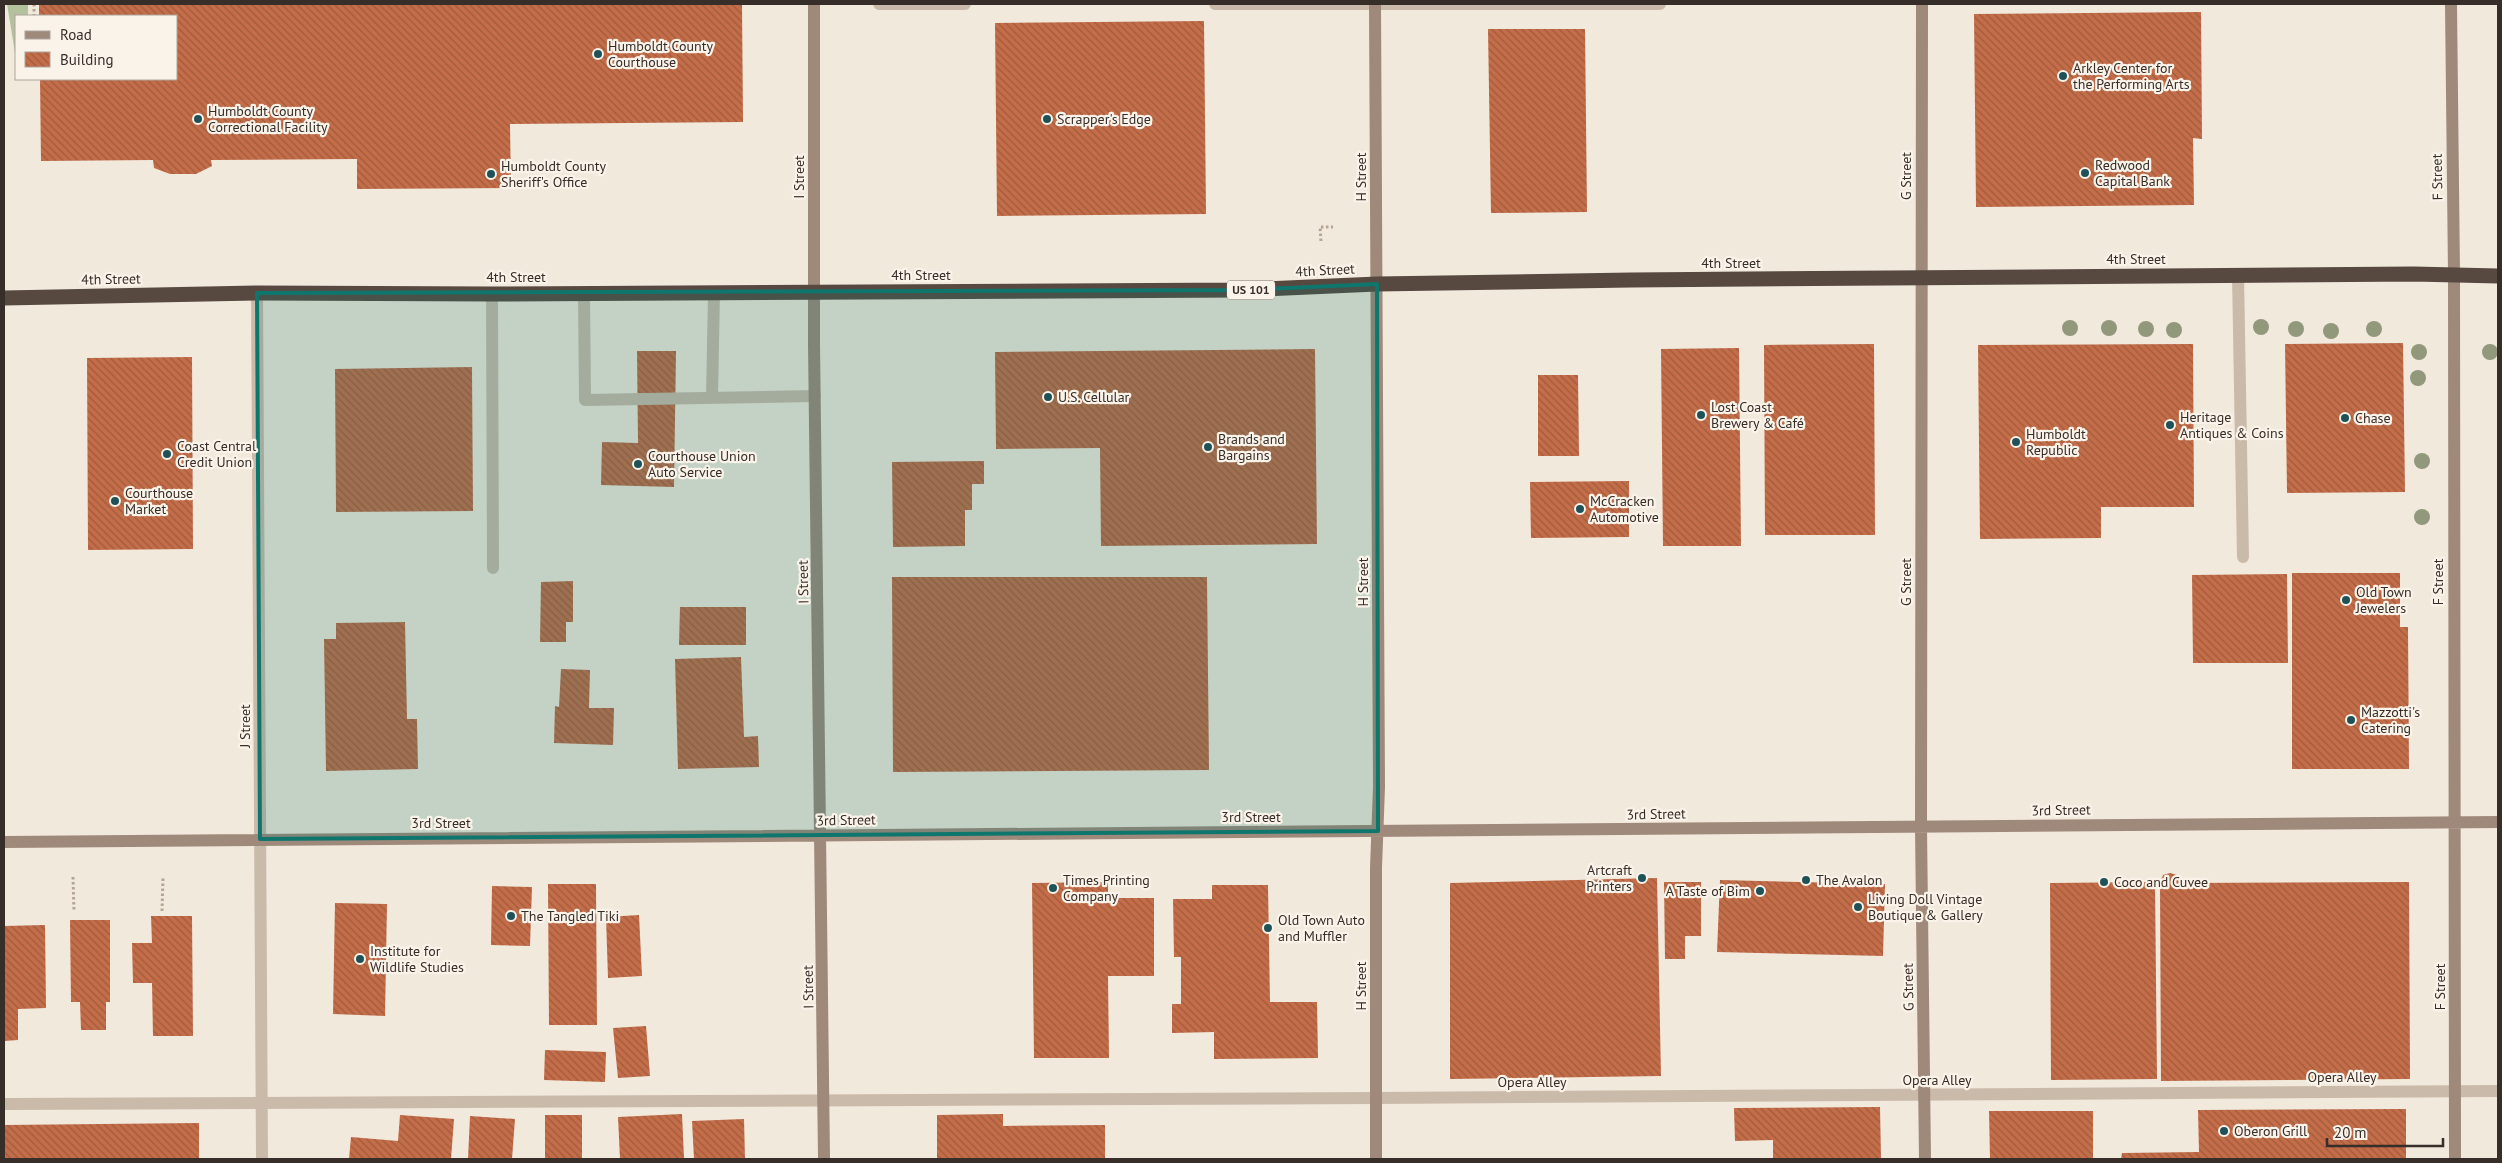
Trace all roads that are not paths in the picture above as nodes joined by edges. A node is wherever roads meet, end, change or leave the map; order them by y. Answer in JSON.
{"nodes":[{"id":1,"x":814,"y":4,"type":"edge"},
{"id":2,"x":879,"y":4,"type":"edge"},
{"id":3,"x":965,"y":4,"type":"edge"},
{"id":4,"x":1215,"y":4,"type":"edge"},
{"id":5,"x":1375,"y":4,"type":"edge"},
{"id":6,"x":1660,"y":4,"type":"edge"},
{"id":7,"x":1922,"y":4,"type":"edge"},
{"id":8,"x":2451,"y":4,"type":"edge"},
{"id":9,"x":2454,"y":274,"type":"junction"},
{"id":10,"x":2238,"y":275,"type":"junction"},
{"id":11,"x":2498,"y":276,"type":"edge"},
{"id":12,"x":1921,"y":277,"type":"junction"},
{"id":13,"x":1377,"y":284,"type":"junction"},
{"id":14,"x":714,"y":292,"type":"junction"},
{"id":15,"x":814,"y":292,"type":"junction"},
{"id":16,"x":257,"y":293,"type":"junction"},
{"id":17,"x":584,"y":293,"type":"junction"},
{"id":18,"x":492,"y":294,"type":"junction"},
{"id":19,"x":4,"y":298,"type":"edge"},
{"id":20,"x":815,"y":396,"type":"junction"},
{"id":21,"x":712,"y":398,"type":"junction"},
{"id":22,"x":2242,"y":557,"type":"dead end"},
{"id":23,"x":493,"y":568,"type":"dead end"},
{"id":24,"x":2454,"y":822,"type":"junction"},
{"id":25,"x":2498,"y":822,"type":"edge"},
{"id":26,"x":1921,"y":828,"type":"junction"},
{"id":27,"x":1378,"y":831,"type":"junction"},
{"id":28,"x":820,"y":835,"type":"junction"},
{"id":29,"x":260,"y":839,"type":"junction"},
{"id":30,"x":4,"y":842,"type":"edge"},
{"id":31,"x":2455,"y":1091,"type":"junction"},
{"id":32,"x":2498,"y":1091,"type":"edge"},
{"id":33,"x":1924,"y":1095,"type":"junction"},
{"id":34,"x":1376,"y":1098,"type":"junction"},
{"id":35,"x":825,"y":1100,"type":"junction"},
{"id":36,"x":262,"y":1103,"type":"junction"},
{"id":37,"x":4,"y":1104,"type":"edge"},
{"id":38,"x":262,"y":1159,"type":"edge"},
{"id":39,"x":824,"y":1159,"type":"edge"},
{"id":40,"x":1376,"y":1159,"type":"edge"},
{"id":41,"x":1925,"y":1159,"type":"edge"},
{"id":42,"x":2456,"y":1159,"type":"edge"}],
"edges":[{"from":1,"to":15,"type":"street","name":"I Street"},
{"from":2,"to":3,"type":"street"},
{"from":4,"to":5,"type":"street"},
{"from":5,"to":6,"type":"street"},
{"from":5,"to":13,"type":"street","name":"H Street"},
{"from":7,"to":12,"type":"street","name":"G Street"},
{"from":8,"to":9,"type":"street","name":"F Street"},
{"from":9,"to":10,"type":"highway","name":"4th Street","number":"US 101"},
{"from":9,"to":11,"type":"highway","name":"4th Street","number":"US 101"},
{"from":9,"to":24,"type":"street","name":"F Street"},
{"from":10,"to":12,"type":"highway","name":"4th Street","number":"US 101"},
{"from":10,"to":22,"type":"street"},
{"from":12,"to":13,"type":"highway","name":"4th Street","number":"US 101"},
{"from":12,"to":26,"type":"street","name":"G Street"},
{"from":13,"to":15,"type":"highway","name":"4th Street","number":"US 101"},
{"from":13,"to":27,"type":"street","name":"H Street"},
{"from":14,"to":15,"type":"highway","name":"4th Street","number":"US 101"},
{"from":14,"to":17,"type":"highway","name":"4th Street","number":"US 101"},
{"from":14,"to":21,"type":"street"},
{"from":15,"to":20,"type":"street","name":"I Street"},
{"from":16,"to":18,"type":"highway","name":"4th Street","number":"US 101"},
{"from":16,"to":19,"type":"highway","name":"4th Street","number":"US 101"},
{"from":16,"to":29,"type":"street","name":"J Street"},
{"from":17,"to":18,"type":"highway","name":"4th Street","number":"US 101"},
{"from":17,"to":21,"type":"street"},
{"from":18,"to":23,"type":"street"},
{"from":20,"to":21,"type":"street"},
{"from":20,"to":28,"type":"street","name":"I Street"},
{"from":24,"to":25,"type":"street","name":"3rd Street"},
{"from":24,"to":26,"type":"street","name":"3rd Street"},
{"from":24,"to":31,"type":"street","name":"F Street"},
{"from":26,"to":27,"type":"street","name":"3rd Street"},
{"from":26,"to":33,"type":"street","name":"G Street"},
{"from":27,"to":28,"type":"street","name":"3rd Street"},
{"from":27,"to":34,"type":"street","name":"H Street"},
{"from":28,"to":29,"type":"street","name":"3rd Street"},
{"from":28,"to":35,"type":"street","name":"I Street"},
{"from":29,"to":30,"type":"street","name":"3rd Street"},
{"from":29,"to":36,"type":"street","name":"J Street"},
{"from":31,"to":32,"type":"street","name":"Opera Alley"},
{"from":31,"to":33,"type":"street","name":"Opera Alley"},
{"from":31,"to":42,"type":"street","name":"F Street"},
{"from":33,"to":34,"type":"street","name":"Opera Alley"},
{"from":33,"to":41,"type":"street","name":"G Street"},
{"from":34,"to":35,"type":"street","name":"Opera Alley"},
{"from":34,"to":40,"type":"street","name":"H Street"},
{"from":35,"to":36,"type":"street","name":"Opera Alley"},
{"from":35,"to":39,"type":"street","name":"I Street"},
{"from":36,"to":37,"type":"street","name":"Opera Alley"},
{"from":36,"to":38,"type":"street","name":"J Street"}]}
